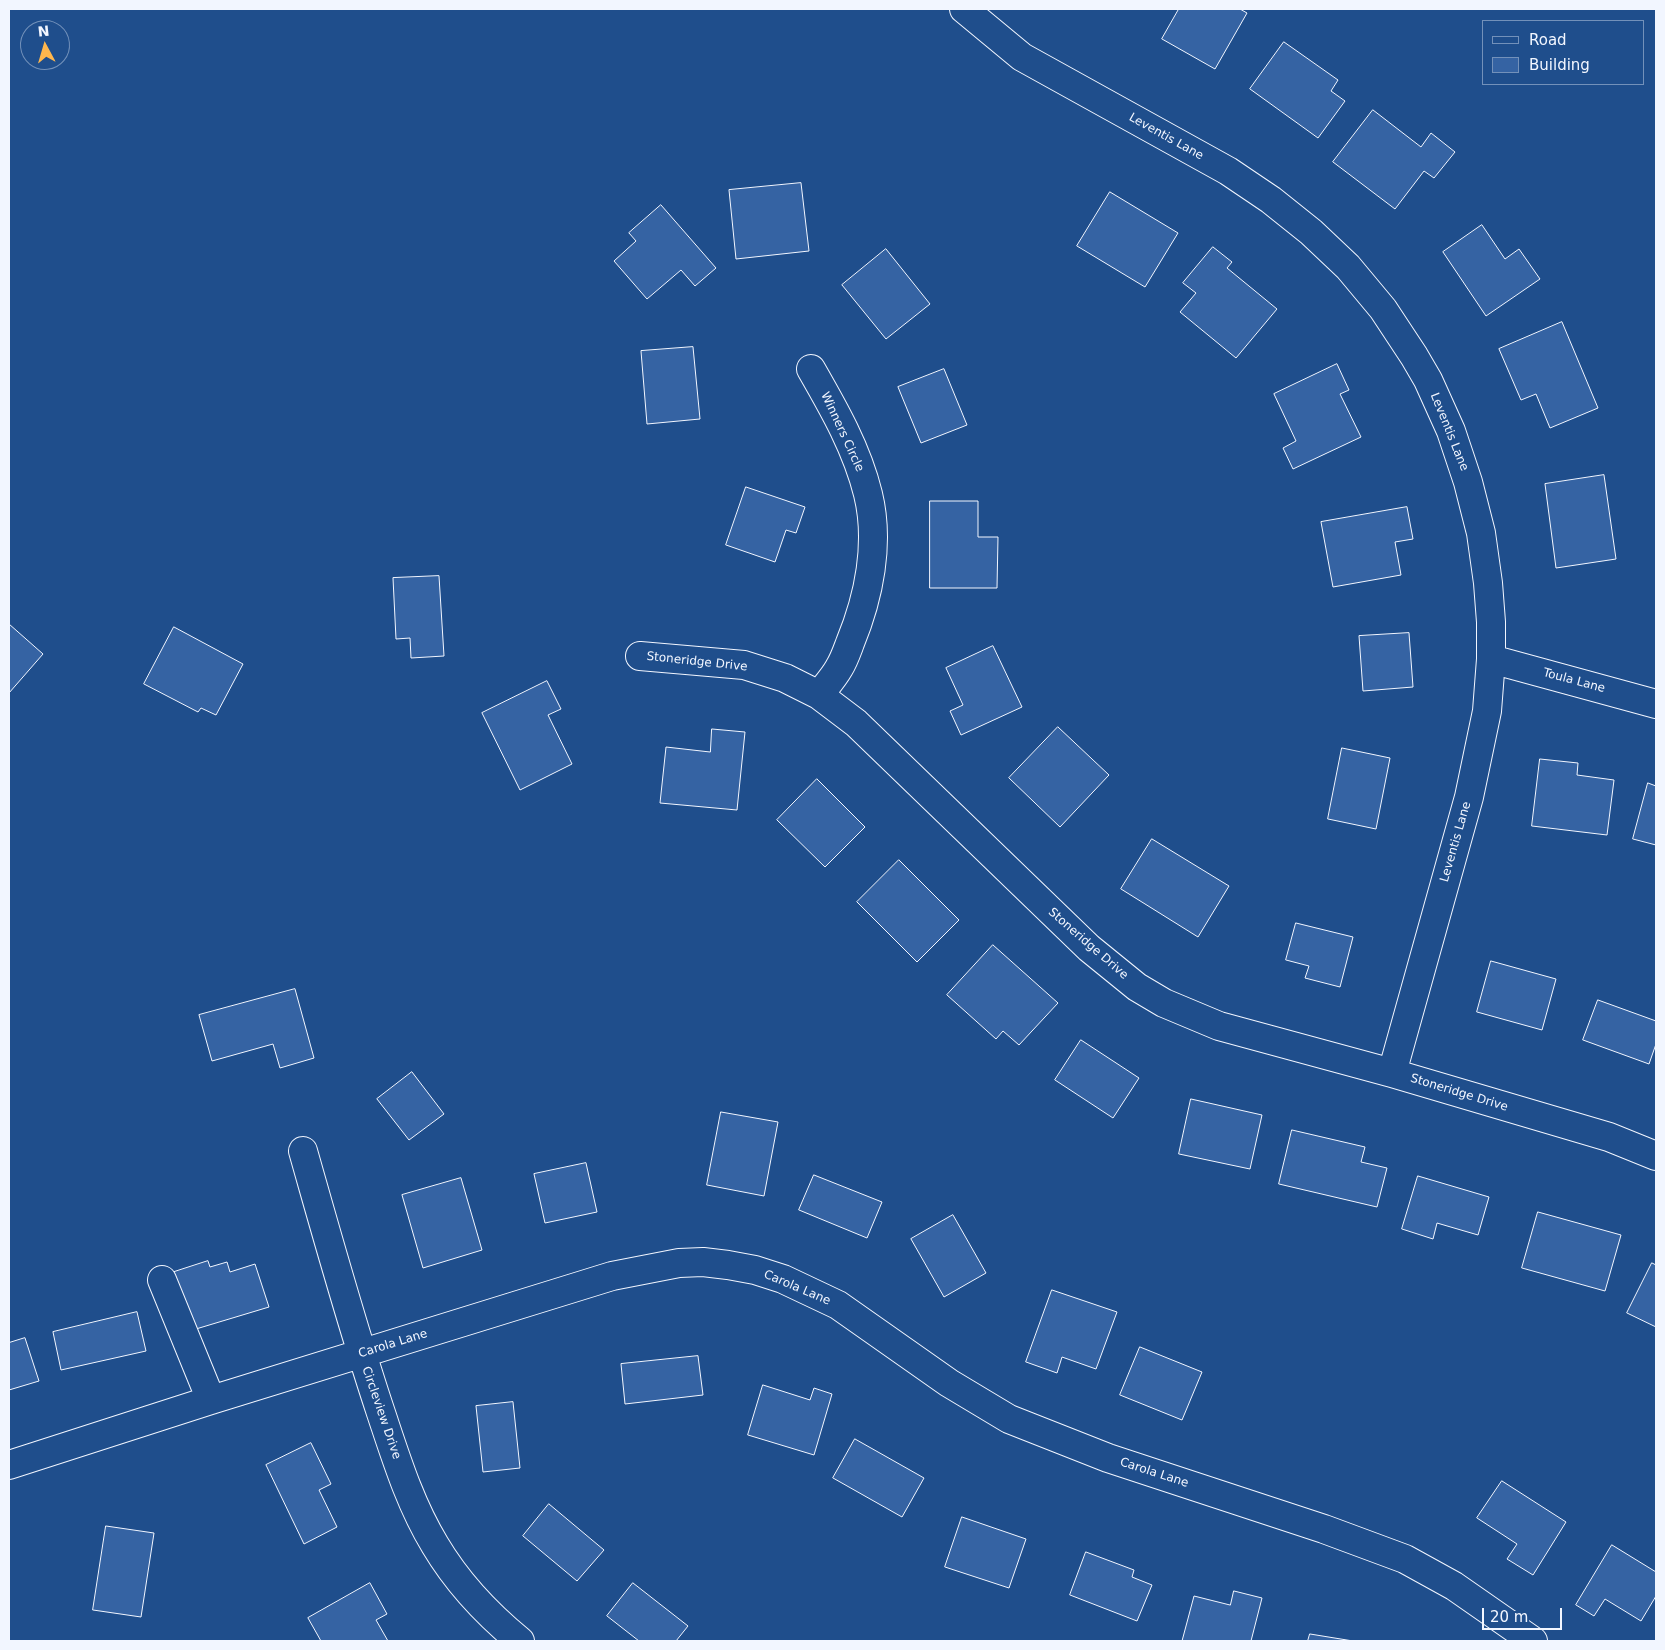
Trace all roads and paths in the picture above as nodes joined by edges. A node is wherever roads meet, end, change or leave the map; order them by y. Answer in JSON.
{"nodes":[{"id":1,"x":964,"y":9,"type":"edge"},
{"id":2,"x":811,"y":369,"type":"dead end"},
{"id":3,"x":640,"y":656,"type":"dead end"},
{"id":4,"x":1491,"y":659,"type":"junction"},
{"id":5,"x":819,"y":695,"type":"junction"},
{"id":6,"x":1656,"y":704,"type":"edge"},
{"id":7,"x":1392,"y":1073,"type":"junction"},
{"id":8,"x":303,"y":1152,"type":"dead end"},
{"id":9,"x":1656,"y":1156,"type":"edge"},
{"id":10,"x":162,"y":1280,"type":"dead end"},
{"id":11,"x":361,"y":1354,"type":"junction"},
{"id":12,"x":211,"y":1400,"type":"junction"},
{"id":13,"x":9,"y":1465,"type":"edge"},
{"id":14,"x":520,"y":1641,"type":"edge"},
{"id":15,"x":1533,"y":1641,"type":"edge"}],
"edges":[{"from":1,"to":4,"type":"street","name":"Leventis Lane"},
{"from":2,"to":5,"type":"street","name":"Winners Circle"},
{"from":3,"to":5,"type":"street","name":"Stoneridge Drive"},
{"from":4,"to":6,"type":"street","name":"Toula Lane"},
{"from":4,"to":7,"type":"street","name":"Leventis Lane"},
{"from":5,"to":7,"type":"street","name":"Stoneridge Drive"},
{"from":7,"to":9,"type":"street","name":"Stoneridge Drive"},
{"from":8,"to":11,"type":"street","name":"Circleview Drive"},
{"from":10,"to":12,"type":"street"},
{"from":11,"to":12,"type":"street","name":"Carola Lane"},
{"from":11,"to":14,"type":"street","name":"Circleview Drive"},
{"from":11,"to":15,"type":"street","name":"Carola Lane"},
{"from":12,"to":13,"type":"street","name":"Carola Lane"}]}
